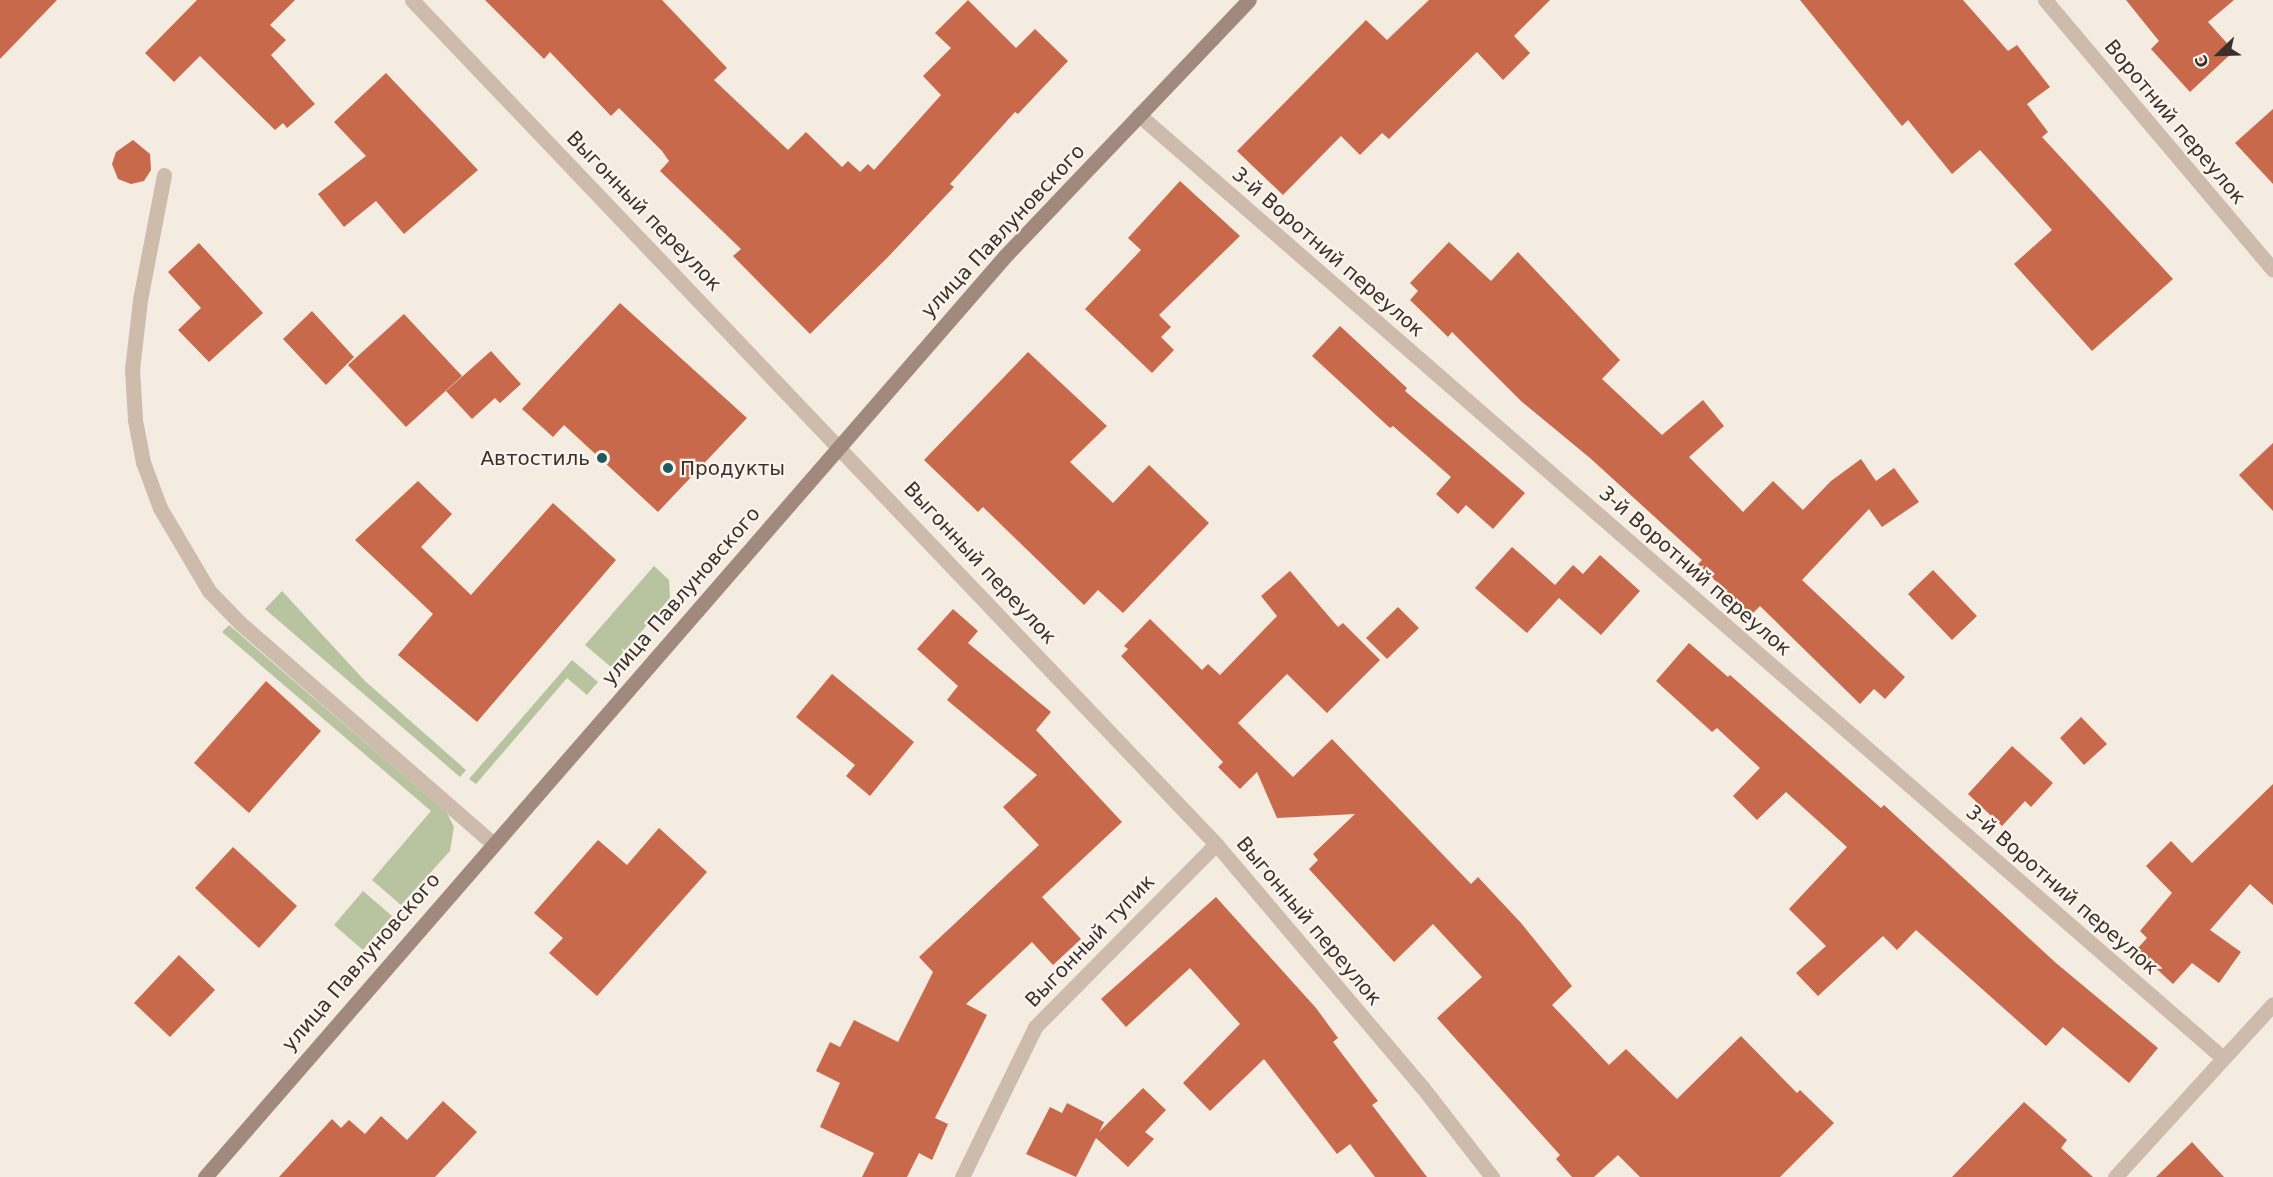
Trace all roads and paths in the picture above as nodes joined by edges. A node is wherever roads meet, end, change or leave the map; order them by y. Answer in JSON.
{"nodes":[{"id":1,"x":412,"y":0,"type":"edge"},
{"id":2,"x":1250,"y":0,"type":"edge"},
{"id":3,"x":2045,"y":0,"type":"edge"},
{"id":4,"x":1139,"y":115,"type":"junction"},
{"id":5,"x":164,"y":175,"type":"dead end"},
{"id":6,"x":2270,"y":262,"type":"edge"},
{"id":7,"x":838,"y":446,"type":"junction"},
{"id":8,"x":492,"y":843,"type":"junction"},
{"id":9,"x":1216,"y":844,"type":"junction"},
{"id":10,"x":2273,"y":1004,"type":"edge"},
{"id":11,"x":2223,"y":1058,"type":"junction"},
{"id":12,"x":205,"y":1177,"type":"edge"},
{"id":13,"x":962,"y":1177,"type":"edge"},
{"id":14,"x":1492,"y":1177,"type":"edge"},
{"id":15,"x":2115,"y":1177,"type":"edge"}],
"edges":[{"from":1,"to":7,"type":"street","name":"Выгонный переулок"},
{"from":2,"to":4,"type":"street","name":"улица Павлуновского"},
{"from":3,"to":6,"type":"street","name":"Воротний переулок"},
{"from":4,"to":7,"type":"street","name":"улица Павлуновского"},
{"from":4,"to":11,"type":"street","name":"3-й Воротний переулок"},
{"from":5,"to":8,"type":"street"},
{"from":7,"to":8,"type":"street","name":"улица Павлуновского"},
{"from":7,"to":9,"type":"street","name":"Выгонный переулок"},
{"from":8,"to":12,"type":"street","name":"улица Павлуновского"},
{"from":9,"to":13,"type":"street","name":"Выгонный тупик"},
{"from":9,"to":14,"type":"street","name":"Выгонный переулок"},
{"from":10,"to":11,"type":"street"},
{"from":11,"to":15,"type":"street"}]}
